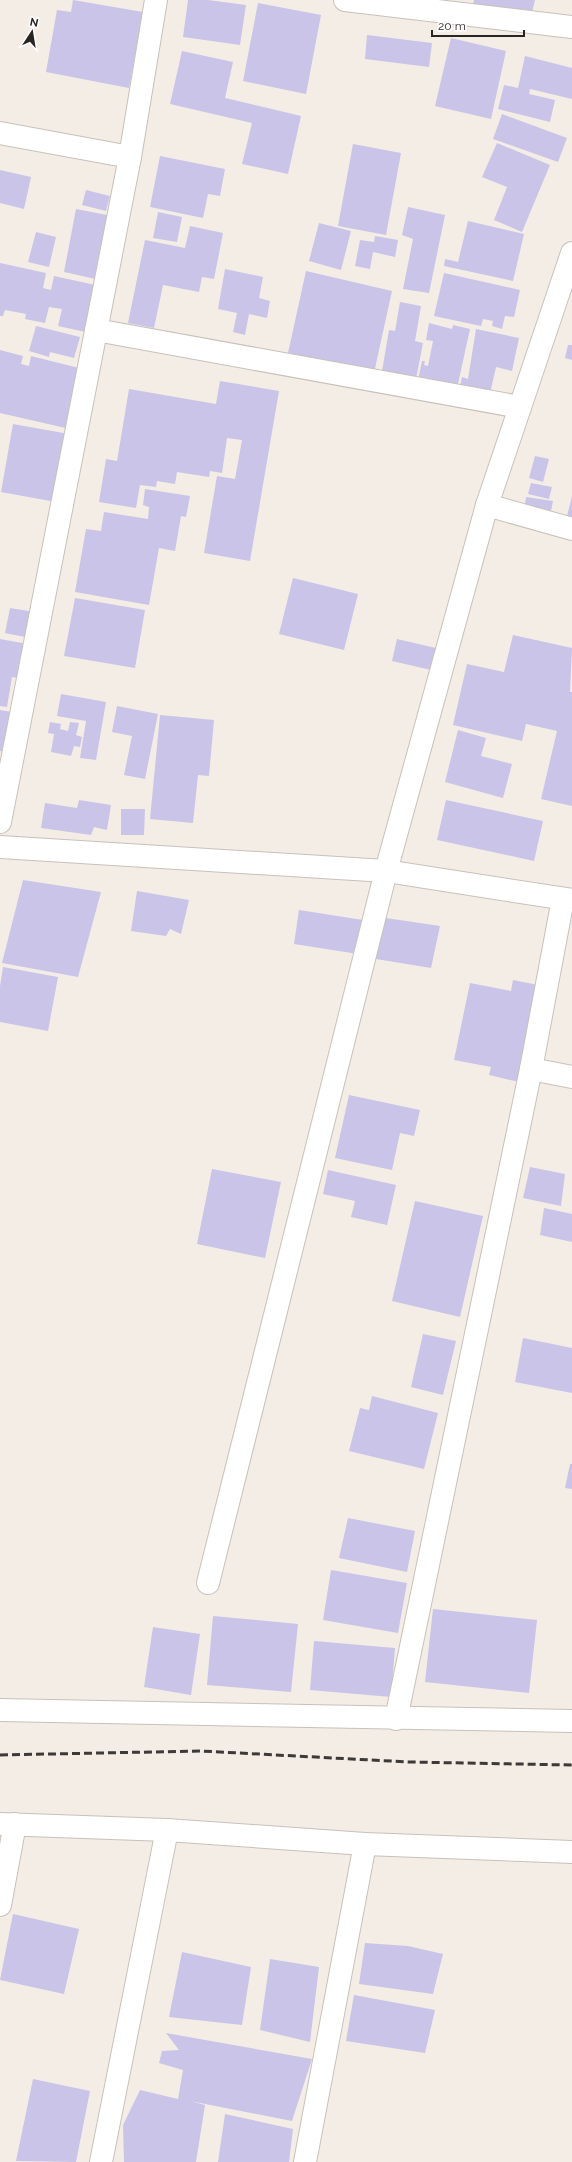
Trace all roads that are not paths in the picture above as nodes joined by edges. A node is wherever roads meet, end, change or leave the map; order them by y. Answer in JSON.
{"nodes":[{"id":1,"x":156,"y":0,"type":"edge"},
{"id":2,"x":345,"y":0,"type":"edge"},
{"id":3,"x":572,"y":28,"type":"edge"},
{"id":4,"x":0,"y":133,"type":"edge"},
{"id":5,"x":130,"y":157,"type":"junction"},
{"id":6,"x":572,"y":253,"type":"edge"},
{"id":7,"x":96,"y":330,"type":"junction"},
{"id":8,"x":520,"y":407,"type":"junction"},
{"id":9,"x":487,"y":505,"type":"junction"},
{"id":10,"x":572,"y":528,"type":"edge"},
{"id":11,"x":0,"y":822,"type":"edge"},
{"id":12,"x":0,"y":847,"type":"edge"},
{"id":13,"x":386,"y":872,"type":"junction"},
{"id":14,"x":568,"y":900,"type":"edge"},
{"id":15,"x":531,"y":1069,"type":"junction"},
{"id":16,"x":572,"y":1077,"type":"edge"},
{"id":17,"x":208,"y":1583,"type":"dead end"},
{"id":18,"x":0,"y":1710,"type":"edge"},
{"id":19,"x":396,"y":1718,"type":"junction"},
{"id":20,"x":572,"y":1722,"type":"edge"},
{"id":21,"x":8,"y":1824,"type":"edge"},
{"id":22,"x":167,"y":1830,"type":"junction"},
{"id":23,"x":365,"y":1844,"type":"junction"},
{"id":24,"x":572,"y":1852,"type":"edge"},
{"id":25,"x":0,"y":1905,"type":"edge"},
{"id":26,"x":101,"y":2162,"type":"edge"},
{"id":27,"x":305,"y":2162,"type":"edge"}],
"edges":[{"from":1,"to":5,"type":"street"},
{"from":2,"to":3,"type":"street"},
{"from":4,"to":5,"type":"street"},
{"from":5,"to":7,"type":"street"},
{"from":6,"to":8,"type":"street"},
{"from":7,"to":8,"type":"street"},
{"from":7,"to":11,"type":"street"},
{"from":8,"to":9,"type":"street"},
{"from":9,"to":10,"type":"street"},
{"from":9,"to":13,"type":"street"},
{"from":12,"to":13,"type":"street"},
{"from":13,"to":14,"type":"street"},
{"from":13,"to":17,"type":"street"},
{"from":14,"to":15,"type":"street"},
{"from":15,"to":16,"type":"street"},
{"from":15,"to":19,"type":"street"},
{"from":18,"to":19,"type":"street"},
{"from":19,"to":20,"type":"street"},
{"from":21,"to":22,"type":"street"},
{"from":21,"to":25,"type":"street"},
{"from":22,"to":23,"type":"street"},
{"from":22,"to":26,"type":"street"},
{"from":23,"to":24,"type":"street"},
{"from":23,"to":27,"type":"street"}]}
